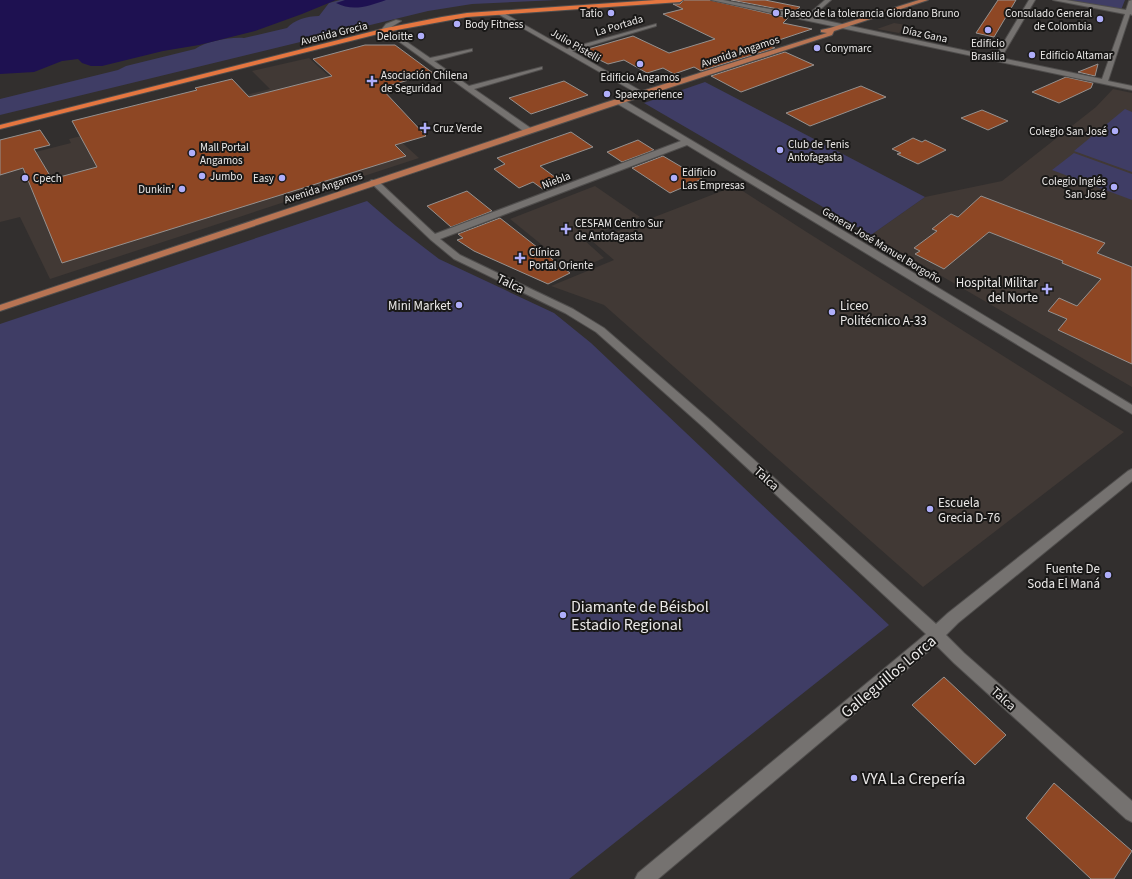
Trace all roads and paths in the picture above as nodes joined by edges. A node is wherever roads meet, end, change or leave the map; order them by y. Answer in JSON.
{"nodes":[{"id":1,"x":607,"y":0,"type":"edge"},
{"id":2,"x":680,"y":0,"type":"edge"},
{"id":3,"x":714,"y":0,"type":"edge"},
{"id":4,"x":828,"y":0,"type":"edge"},
{"id":5,"x":925,"y":0,"type":"edge"},
{"id":6,"x":1032,"y":0,"type":"edge"},
{"id":7,"x":1056,"y":0,"type":"edge"},
{"id":8,"x":1132,"y":1,"type":"edge"},
{"id":9,"x":500,"y":13,"type":"junction"},
{"id":10,"x":1130,"y":13,"type":"edge"},
{"id":11,"x":816,"y":20,"type":"junction"},
{"id":12,"x":398,"y":21,"type":"junction"},
{"id":13,"x":654,"y":25,"type":"dead end"},
{"id":14,"x":843,"y":27,"type":"junction"},
{"id":15,"x":386,"y":30,"type":"junction"},
{"id":16,"x":470,"y":50,"type":"dead end"},
{"id":17,"x":567,"y":51,"type":"junction"},
{"id":18,"x":429,"y":60,"type":"junction"},
{"id":19,"x":996,"y":60,"type":"junction"},
{"id":20,"x":540,"y":68,"type":"dead end"},
{"id":21,"x":1104,"y":83,"type":"junction"},
{"id":22,"x":468,"y":88,"type":"junction"},
{"id":23,"x":1132,"y":88,"type":"edge"},
{"id":24,"x":642,"y":94,"type":"junction"},
{"id":25,"x":619,"y":101,"type":"junction"},
{"id":26,"x":0,"y":120,"type":"edge"},
{"id":27,"x":0,"y":127,"type":"edge"},
{"id":28,"x":529,"y":131,"type":"junction"},
{"id":29,"x":687,"y":142,"type":"junction"},
{"id":30,"x":374,"y":182,"type":"junction"},
{"id":31,"x":434,"y":238,"type":"junction"},
{"id":32,"x":0,"y":308,"type":"edge"},
{"id":33,"x":1132,"y":410,"type":"edge"},
{"id":34,"x":1132,"y":474,"type":"edge"},
{"id":35,"x":938,"y":634,"type":"junction"},
{"id":36,"x":1132,"y":813,"type":"edge"},
{"id":37,"x":644,"y":879,"type":"edge"}],
"edges":[{"from":1,"to":12,"type":"highway","name":"Avenida Grecia"},
{"from":2,"to":9,"type":"highway","name":"Avenida Grecia"},
{"from":3,"to":11,"type":"street","name":"Díaz Gana"},
{"from":4,"to":11,"type":"street"},
{"from":5,"to":14,"type":"main road","name":"Avenida Angamos"},
{"from":6,"to":19,"type":"street"},
{"from":7,"to":10,"type":"street"},
{"from":8,"to":10,"type":"street"},
{"from":9,"to":15,"type":"highway","name":"Avenida Grecia"},
{"from":9,"to":17,"type":"street","name":"Julio Pistelli"},
{"from":10,"to":21,"type":"street"},
{"from":11,"to":14,"type":"street","name":"Díaz Gana"},
{"from":12,"to":15,"type":"street"},
{"from":12,"to":26,"type":"highway","name":"Avenida Grecia"},
{"from":13,"to":17,"type":"street","name":"La Portada"},
{"from":14,"to":19,"type":"street","name":"Díaz Gana"},
{"from":14,"to":24,"type":"main road","name":"Avenida Angamos"},
{"from":15,"to":18,"type":"street"},
{"from":15,"to":27,"type":"highway","name":"Avenida Grecia"},
{"from":16,"to":18,"type":"street"},
{"from":17,"to":24,"type":"street","name":"Julio Pistelli"},
{"from":18,"to":22,"type":"street"},
{"from":19,"to":21,"type":"street","name":"Díaz Gana"},
{"from":20,"to":22,"type":"street"},
{"from":21,"to":23,"type":"street","name":"Díaz Gana"},
{"from":22,"to":28,"type":"street"},
{"from":24,"to":25,"type":"main road","name":"Avenida Angamos"},
{"from":25,"to":28,"type":"main road","name":"Avenida Angamos"},
{"from":25,"to":29,"type":"street","name":"General José Manuel Borgoño"},
{"from":28,"to":30,"type":"main road","name":"Avenida Angamos"},
{"from":29,"to":31,"type":"street","name":"Niebla"},
{"from":29,"to":33,"type":"street","name":"General José Manuel Borgoño"},
{"from":30,"to":31,"type":"street","name":"Talca"},
{"from":30,"to":32,"type":"main road","name":"Avenida Angamos"},
{"from":31,"to":35,"type":"street","name":"Talca"},
{"from":34,"to":35,"type":"street","name":"Galleguillos Lorca"},
{"from":35,"to":36,"type":"street","name":"Talca"},
{"from":35,"to":37,"type":"street","name":"Galleguillos Lorca"}]}
